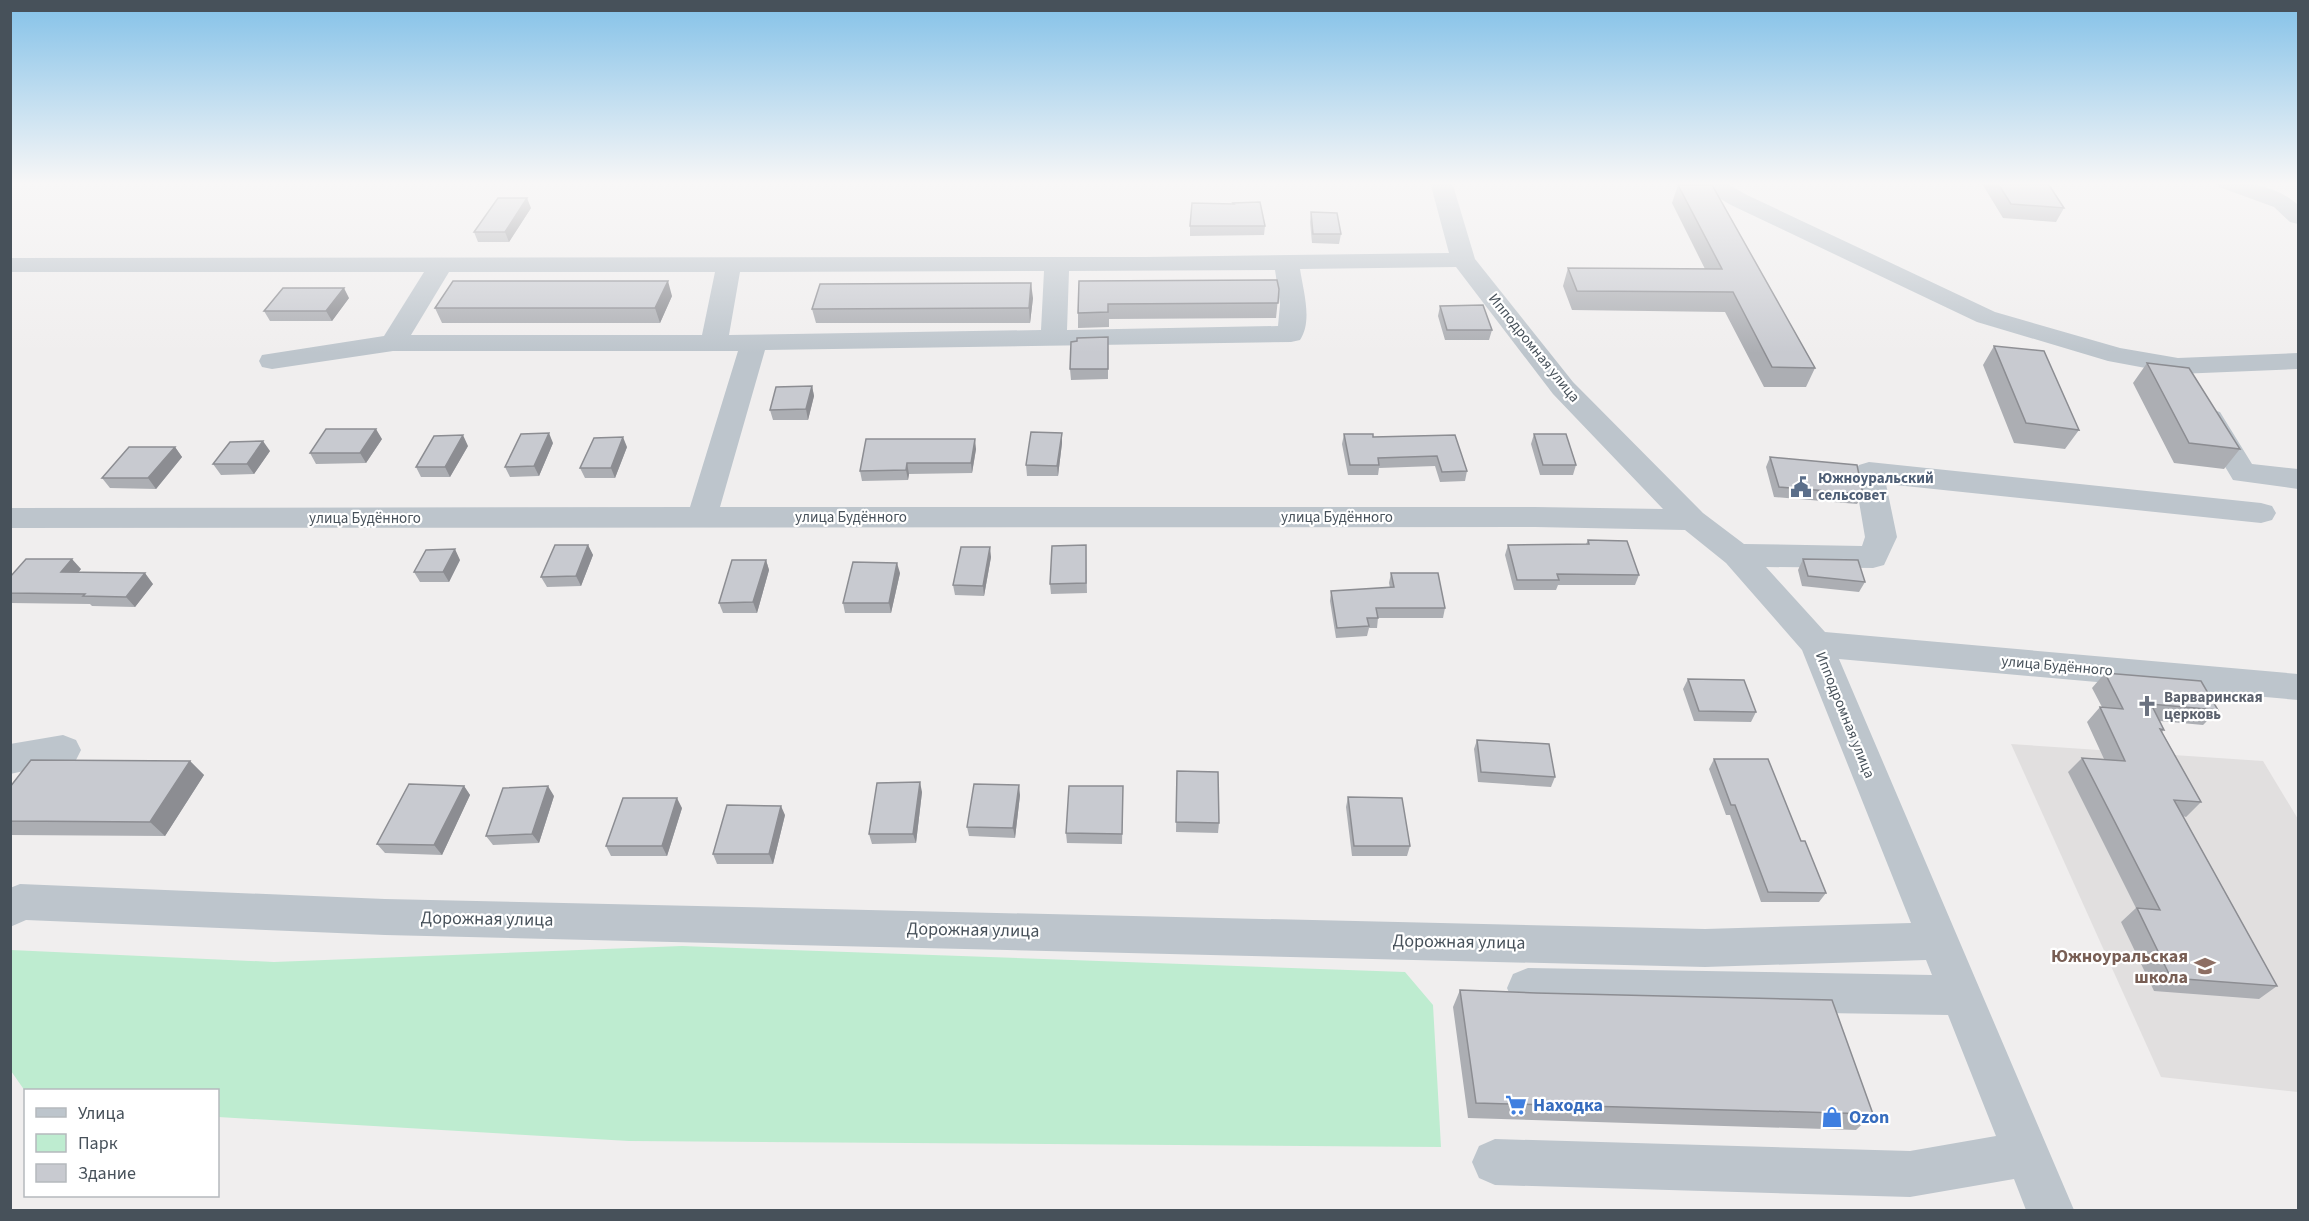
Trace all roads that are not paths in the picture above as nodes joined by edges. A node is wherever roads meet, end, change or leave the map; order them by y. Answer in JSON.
{"nodes":[{"id":1,"x":1457,"y":239,"type":"edge"},
{"id":2,"x":1821,"y":239,"type":"edge"},
{"id":3,"x":1463,"y":260,"type":"junction"},
{"id":4,"x":1286,"y":262,"type":"junction"},
{"id":5,"x":442,"y":263,"type":"junction"},
{"id":6,"x":729,"y":264,"type":"junction"},
{"id":7,"x":1057,"y":264,"type":"junction"},
{"id":8,"x":10,"y":265,"type":"edge"},
{"id":9,"x":1054,"y":337,"type":"junction"},
{"id":10,"x":754,"y":342,"type":"junction"},
{"id":11,"x":393,"y":343,"type":"junction"},
{"id":12,"x":714,"y":343,"type":"junction"},
{"id":13,"x":272,"y":361,"type":"dead end"},
{"id":14,"x":2298,"y":361,"type":"edge"},
{"id":15,"x":2178,"y":366,"type":"junction"},
{"id":16,"x":2298,"y":479,"type":"edge"},
{"id":17,"x":2261,"y":513,"type":"dead end"},
{"id":18,"x":702,"y":518,"type":"junction"},
{"id":19,"x":1692,"y":520,"type":"junction"},
{"id":20,"x":14,"y":522,"type":"edge"},
{"id":21,"x":1737,"y":555,"type":"junction"},
{"id":22,"x":1816,"y":644,"type":"junction"},
{"id":23,"x":2298,"y":687,"type":"edge"},
{"id":24,"x":63,"y":750,"type":"dead end"},
{"id":25,"x":10,"y":759,"type":"edge"},
{"id":26,"x":10,"y":909,"type":"edge"},
{"id":27,"x":1938,"y":941,"type":"junction"},
{"id":28,"x":1527,"y":988,"type":"dead end"},
{"id":29,"x":1960,"y":995,"type":"junction"},
{"id":30,"x":2025,"y":1154,"type":"junction"},
{"id":31,"x":1495,"y":1162,"type":"dead end"},
{"id":32,"x":2049,"y":1210,"type":"edge"}],
"edges":[{"from":1,"to":3,"type":"street","name":"Ипподромная улица"},
{"from":2,"to":15,"type":"street"},
{"from":3,"to":4,"type":"street"},
{"from":3,"to":19,"type":"street","name":"Ипподромная улица"},
{"from":4,"to":7,"type":"street"},
{"from":4,"to":9,"type":"street"},
{"from":5,"to":6,"type":"street"},
{"from":5,"to":8,"type":"street"},
{"from":5,"to":11,"type":"street"},
{"from":6,"to":7,"type":"street"},
{"from":6,"to":12,"type":"street"},
{"from":7,"to":9,"type":"street"},
{"from":9,"to":10,"type":"street"},
{"from":10,"to":12,"type":"street"},
{"from":10,"to":18,"type":"street"},
{"from":11,"to":12,"type":"street"},
{"from":11,"to":13,"type":"street"},
{"from":14,"to":15,"type":"street"},
{"from":15,"to":16,"type":"street"},
{"from":17,"to":21,"type":"street"},
{"from":18,"to":19,"type":"street","name":"улица Будённого"},
{"from":18,"to":20,"type":"street","name":"улица Будённого"},
{"from":19,"to":21,"type":"street","name":"Ипподромная улица"},
{"from":21,"to":22,"type":"street","name":"Ипподромная улица"},
{"from":22,"to":23,"type":"street","name":"улица Будённого"},
{"from":22,"to":27,"type":"street","name":"Ипподромная улица"},
{"from":24,"to":25,"type":"street"},
{"from":26,"to":27,"type":"street","name":"Дорожная улица"},
{"from":27,"to":29,"type":"street","name":"Ипподромная улица"},
{"from":28,"to":29,"type":"street"},
{"from":29,"to":30,"type":"street","name":"Ипподромная улица"},
{"from":30,"to":31,"type":"street"},
{"from":30,"to":32,"type":"street","name":"Ипподромная улица"}]}
